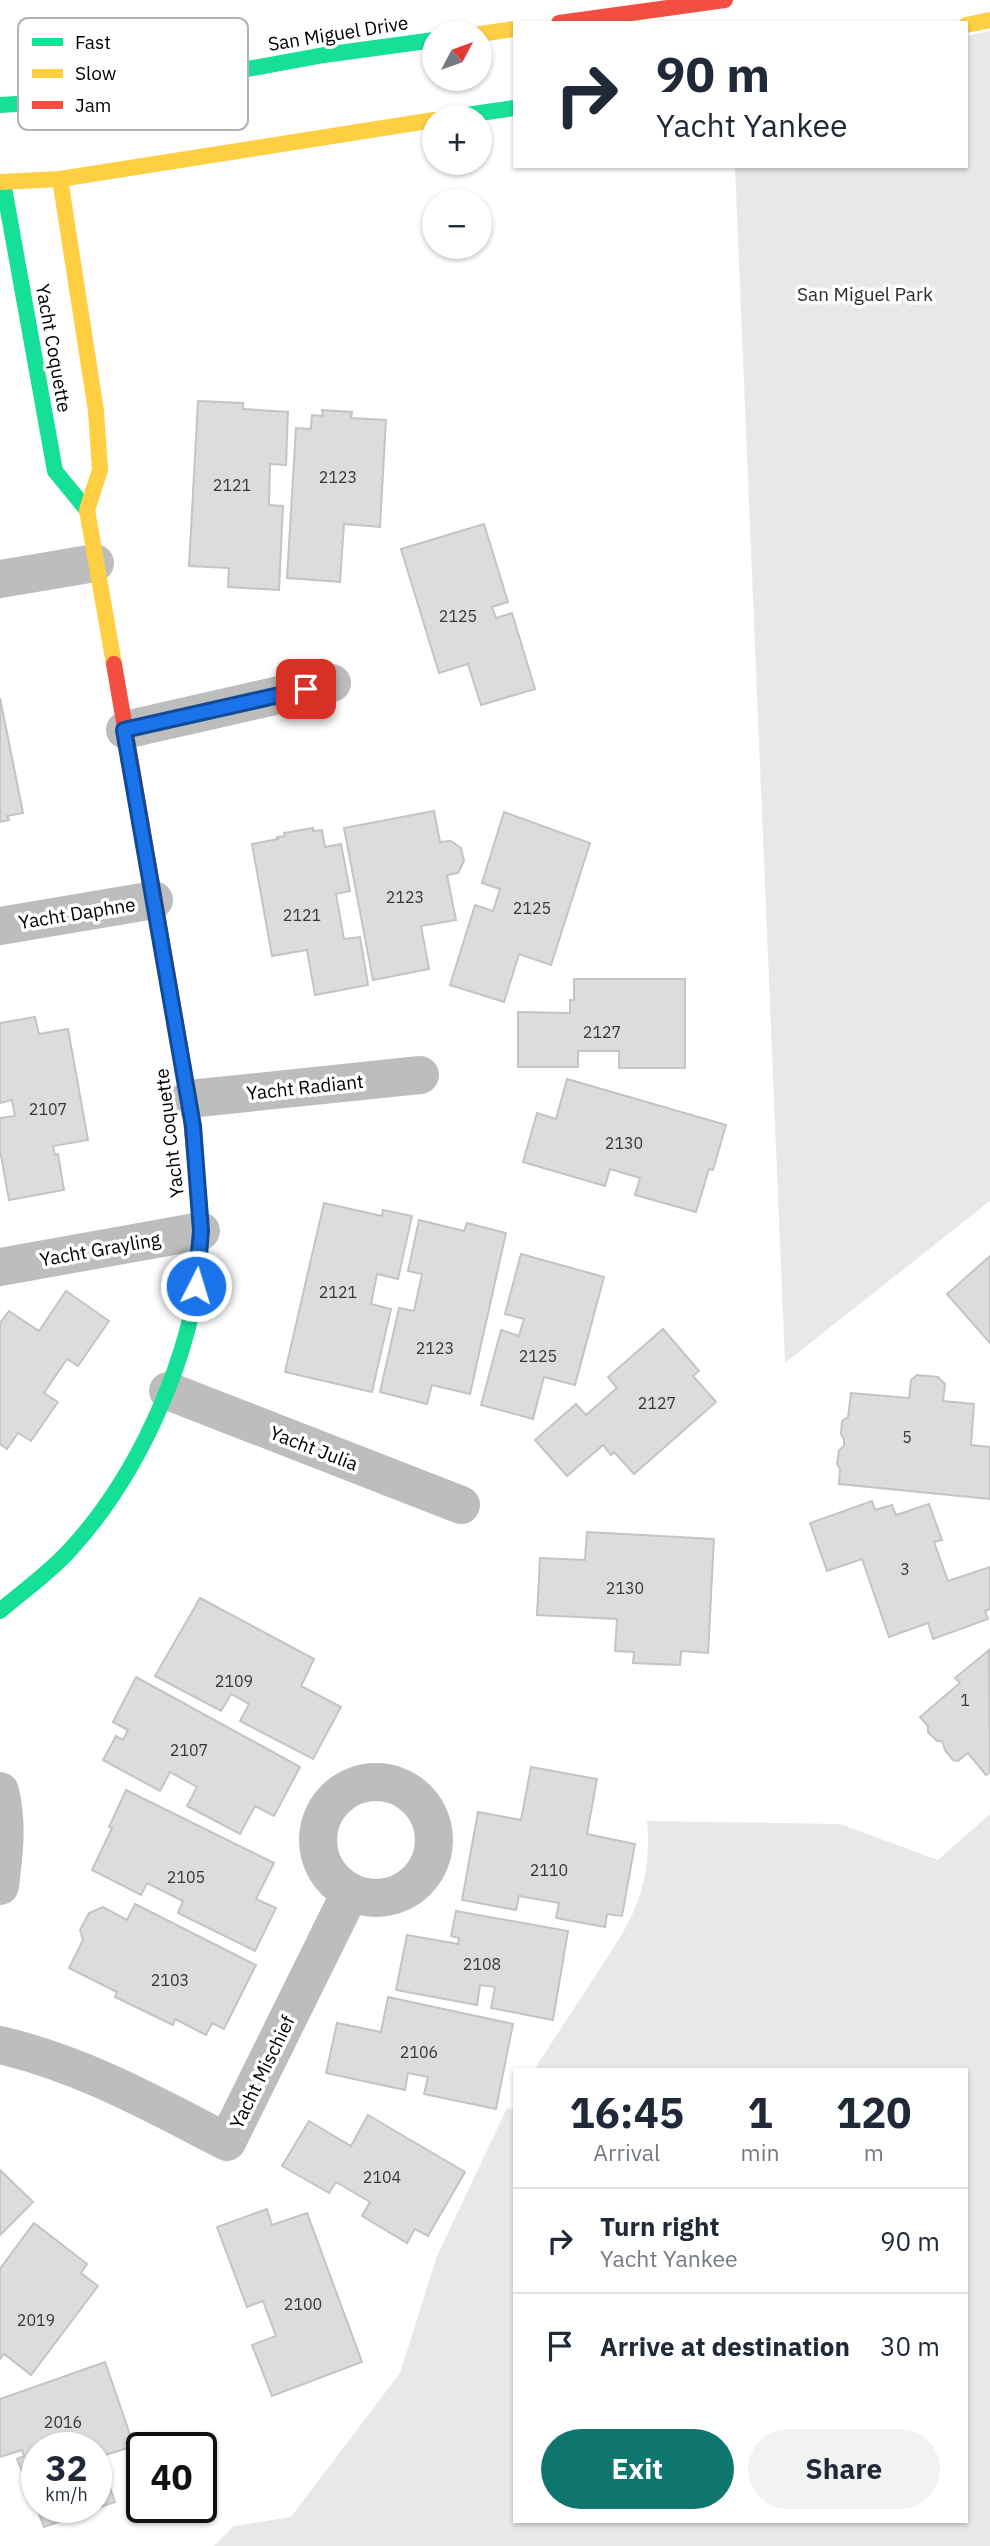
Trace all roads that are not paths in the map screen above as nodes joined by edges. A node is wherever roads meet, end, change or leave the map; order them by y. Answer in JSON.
{"nodes":[{"id":1,"x":725,"y":0,"type":"edge"},
{"id":2,"x":990,"y":20,"type":"edge"},
{"id":3,"x":573,"y":21,"type":"edge"},
{"id":4,"x":968,"y":25,"type":"edge"},
{"id":5,"x":513,"y":29,"type":"edge"},
{"id":6,"x":492,"y":32,"type":"edge"},
{"id":7,"x":422,"y":42,"type":"edge"},
{"id":8,"x":248,"y":69,"type":"edge"},
{"id":9,"x":18,"y":104,"type":"edge"},
{"id":10,"x":0,"y":105,"type":"edge"},
{"id":11,"x":513,"y":108,"type":"edge"},
{"id":12,"x":492,"y":111,"type":"edge"},
{"id":13,"x":422,"y":122,"type":"edge"},
{"id":14,"x":60,"y":179,"type":"junction"},
{"id":15,"x":2,"y":182,"type":"edge"},
{"id":16,"x":88,"y":510,"type":"junction"},
{"id":17,"x":95,"y":563,"type":"junction"},
{"id":18,"x":0,"y":579,"type":"edge"},
{"id":19,"x":332,"y":683,"type":"dead end"},
{"id":20,"x":124,"y":730,"type":"junction"},
{"id":21,"x":154,"y":900,"type":"junction"},
{"id":22,"x":0,"y":926,"type":"edge"},
{"id":23,"x":421,"y":1075,"type":"dead end"},
{"id":24,"x":189,"y":1099,"type":"junction"},
{"id":25,"x":201,"y":1231,"type":"junction"},
{"id":26,"x":0,"y":1267,"type":"edge"},
{"id":27,"x":168,"y":1391,"type":"junction"},
{"id":28,"x":461,"y":1504,"type":"dead end"},
{"id":29,"x":0,"y":1611,"type":"edge"},
{"id":30,"x":0,"y":1791,"type":"edge"},
{"id":31,"x":0,"y":1886,"type":"edge"},
{"id":32,"x":350,"y":1892,"type":"dead end"},
{"id":33,"x":0,"y":2045,"type":"edge"}],
"edges":[{"from":1,"to":3,"type":"street"},
{"from":2,"to":4,"type":"street"},
{"from":5,"to":6,"type":"street"},
{"from":7,"to":8,"type":"street","name":"San Miguel Drive"},
{"from":9,"to":10,"type":"street","name":"San Miguel Drive"},
{"from":11,"to":12,"type":"street"},
{"from":13,"to":14,"type":"street"},
{"from":14,"to":15,"type":"street"},
{"from":14,"to":16,"type":"street","name":"Yacht Coquette"},
{"from":15,"to":16,"type":"street","name":"Yacht Coquette"},
{"from":16,"to":17,"type":"street","name":"Yacht Coquette"},
{"from":17,"to":18,"type":"street"},
{"from":17,"to":20,"type":"street","name":"Yacht Coquette"},
{"from":19,"to":20,"type":"street"},
{"from":20,"to":21,"type":"street","name":"Yacht Coquette"},
{"from":21,"to":22,"type":"street","name":"Yacht Daphne"},
{"from":21,"to":24,"type":"street","name":"Yacht Coquette"},
{"from":23,"to":24,"type":"street","name":"Yacht Radiant"},
{"from":24,"to":25,"type":"street","name":"Yacht Coquette"},
{"from":25,"to":26,"type":"street","name":"Yacht Grayling"},
{"from":25,"to":27,"type":"street","name":"Yacht Coquette"},
{"from":27,"to":28,"type":"street","name":"Yacht Julia"},
{"from":27,"to":29,"type":"street","name":"Yacht Coquette"},
{"from":30,"to":31,"type":"street"},
{"from":32,"to":33,"type":"street","name":"Yacht Mischief"}]}
